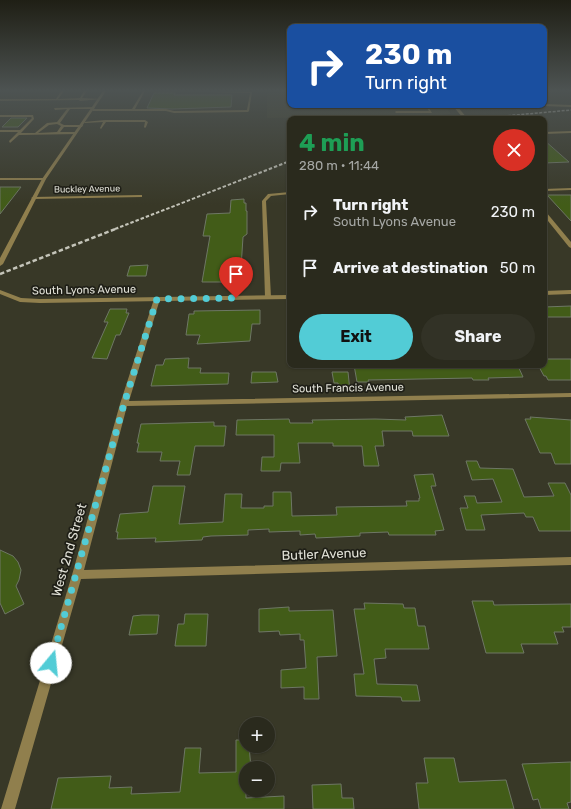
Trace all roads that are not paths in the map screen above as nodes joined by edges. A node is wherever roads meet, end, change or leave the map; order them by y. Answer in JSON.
{"nodes":[{"id":1,"x":22,"y":129,"type":"edge"},
{"id":2,"x":42,"y":129,"type":"edge"},
{"id":3,"x":61,"y":129,"type":"edge"},
{"id":4,"x":79,"y":129,"type":"edge"},
{"id":5,"x":0,"y":131,"type":"edge"},
{"id":6,"x":19,"y":132,"type":"junction"},
{"id":7,"x":547,"y":132,"type":"edge"},
{"id":8,"x":571,"y":132,"type":"edge"},
{"id":9,"x":36,"y":133,"type":"junction"},
{"id":10,"x":58,"y":133,"type":"junction"},
{"id":11,"x":76,"y":133,"type":"junction"},
{"id":12,"x":10,"y":142,"type":"dead end"},
{"id":13,"x":0,"y":179,"type":"edge"},
{"id":14,"x":44,"y":179,"type":"junction"},
{"id":15,"x":571,"y":189,"type":"edge"},
{"id":16,"x":547,"y":190,"type":"edge"},
{"id":17,"x":287,"y":193,"type":"edge"},
{"id":18,"x":140,"y":196,"type":"dead end"},
{"id":19,"x":33,"y":198,"type":"junction"},
{"id":20,"x":547,"y":217,"type":"edge"},
{"id":21,"x":571,"y":246,"type":"edge"},
{"id":22,"x":0,"y":264,"type":"edge"},
{"id":23,"x":0,"y":292,"type":"edge"},
{"id":24,"x":571,"y":292,"type":"edge"},
{"id":25,"x":547,"y":293,"type":"edge"},
{"id":26,"x":268,"y":297,"type":"junction"},
{"id":27,"x":287,"y":297,"type":"edge"},
{"id":28,"x":157,"y":299,"type":"junction"},
{"id":29,"x":571,"y":395,"type":"edge"},
{"id":30,"x":124,"y":404,"type":"junction"},
{"id":31,"x":571,"y":561,"type":"edge"},
{"id":32,"x":77,"y":575,"type":"junction"},
{"id":33,"x":8,"y":809,"type":"edge"}],
"edges":[{"from":1,"to":6,"type":"lane"},
{"from":2,"to":9,"type":"lane"},
{"from":3,"to":10,"type":"lane"},
{"from":4,"to":11,"type":"street"},
{"from":5,"to":6,"type":"lane"},
{"from":6,"to":9,"type":"lane"},
{"from":6,"to":12,"type":"lane"},
{"from":7,"to":8,"type":"street"},
{"from":9,"to":10,"type":"lane"},
{"from":10,"to":11,"type":"lane"},
{"from":11,"to":14,"type":"street"},
{"from":13,"to":14,"type":"street"},
{"from":14,"to":19,"type":"street"},
{"from":15,"to":16,"type":"street"},
{"from":17,"to":26,"type":"street"},
{"from":18,"to":19,"type":"street","name":"Buckley Avenue"},
{"from":19,"to":22,"type":"street"},
{"from":20,"to":21,"type":"street"},
{"from":23,"to":28,"type":"street","name":"South Lyons Avenue"},
{"from":24,"to":25,"type":"street"},
{"from":26,"to":27,"type":"street","name":"South Lyons Avenue"},
{"from":26,"to":28,"type":"street","name":"South Lyons Avenue"},
{"from":28,"to":30,"type":"street","name":"West 2nd Street"},
{"from":29,"to":30,"type":"street","name":"South Francis Avenue"},
{"from":30,"to":32,"type":"street","name":"West 2nd Street"},
{"from":31,"to":32,"type":"street","name":"Butler Avenue"},
{"from":32,"to":33,"type":"street","name":"West 2nd Street"}]}
